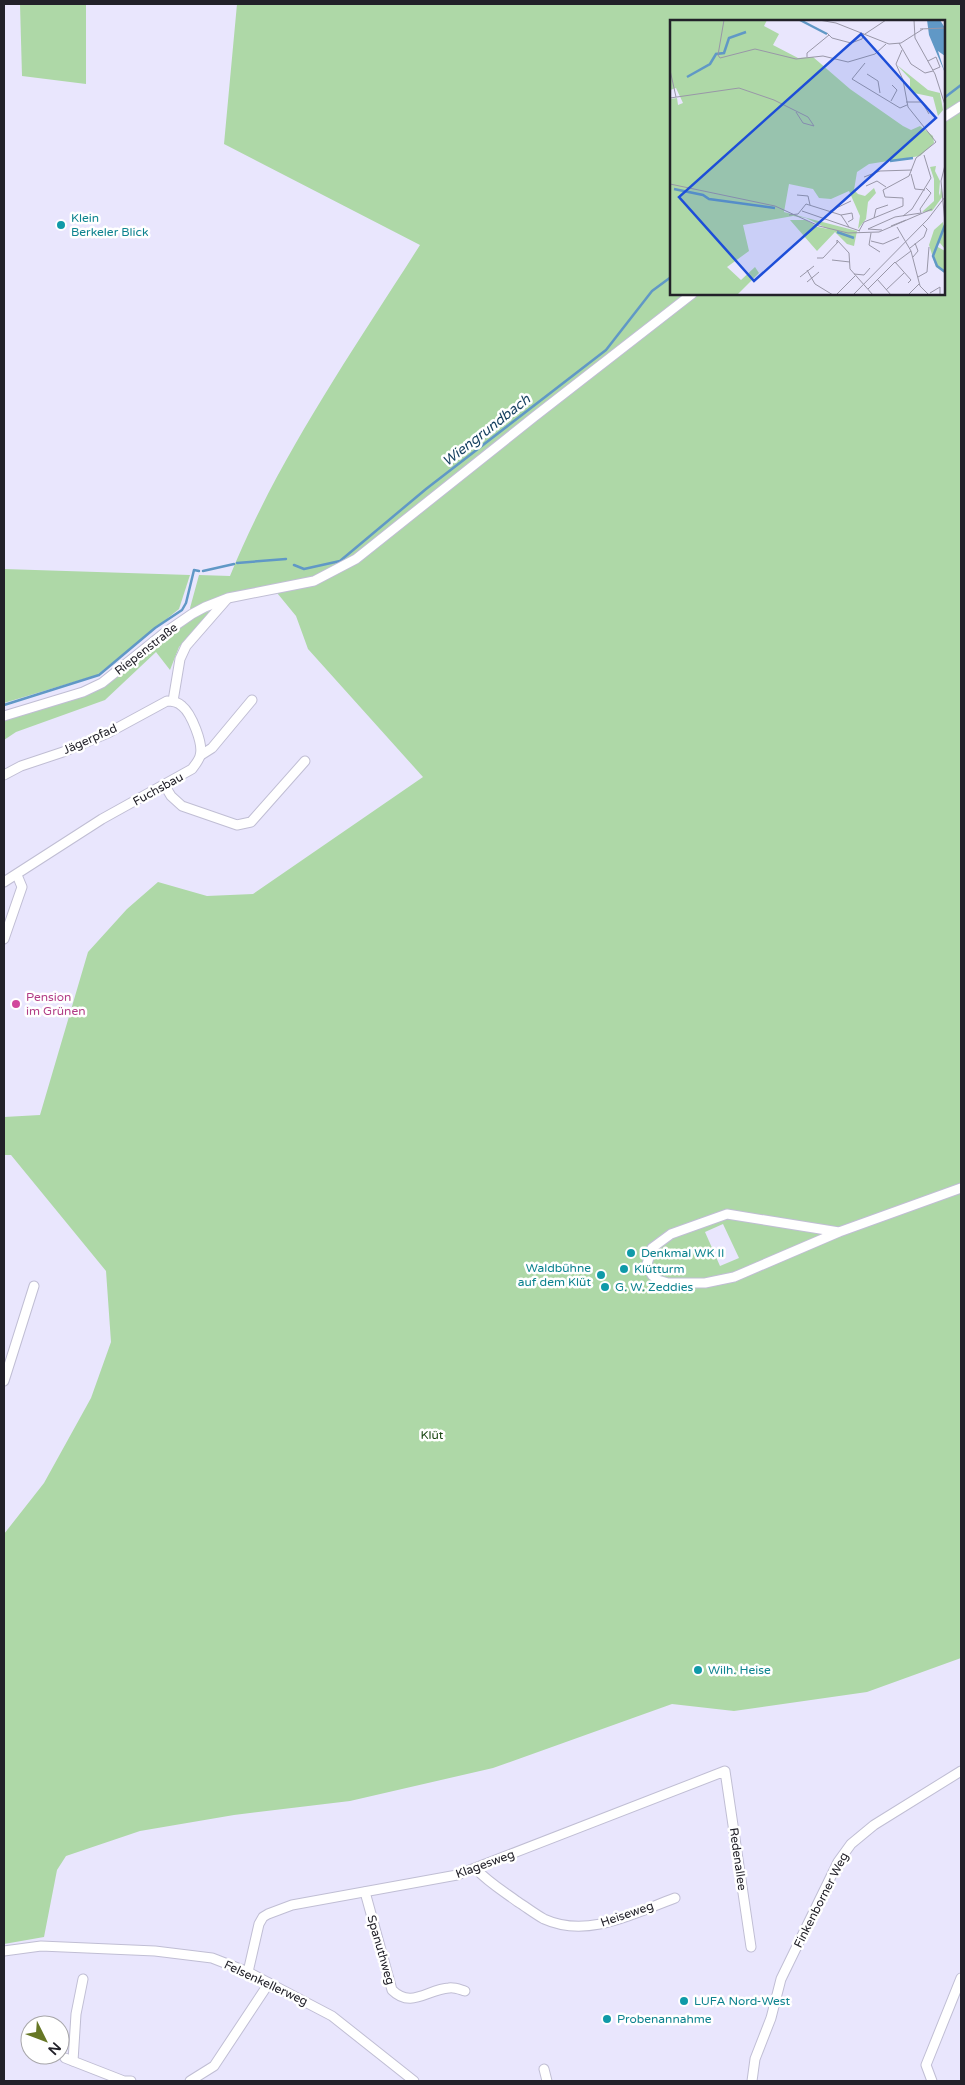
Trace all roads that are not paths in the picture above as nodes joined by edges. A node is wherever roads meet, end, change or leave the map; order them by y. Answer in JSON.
{"nodes":[{"id":1,"x":961,"y":106,"type":"edge"},
{"id":2,"x":945,"y":116,"type":"edge"},
{"id":3,"x":691,"y":295,"type":"edge"},
{"id":4,"x":228,"y":598,"type":"junction"},
{"id":5,"x":252,"y":700,"type":"dead end"},
{"id":6,"x":173,"y":701,"type":"junction"},
{"id":7,"x":4,"y":716,"type":"edge"},
{"id":8,"x":201,"y":755,"type":"junction"},
{"id":9,"x":305,"y":761,"type":"dead end"},
{"id":10,"x":4,"y":775,"type":"edge"},
{"id":11,"x":165,"y":786,"type":"junction"},
{"id":12,"x":17,"y":875,"type":"junction"},
{"id":13,"x":4,"y":882,"type":"edge"},
{"id":14,"x":4,"y":939,"type":"edge"},
{"id":15,"x":961,"y":1188,"type":"edge"},
{"id":16,"x":839,"y":1232,"type":"junction"},
{"id":17,"x":34,"y":1286,"type":"dead end"},
{"id":18,"x":4,"y":1381,"type":"edge"},
{"id":19,"x":725,"y":1771,"type":"joint"},
{"id":20,"x":961,"y":1771,"type":"edge"},
{"id":21,"x":476,"y":1869,"type":"junction"},
{"id":22,"x":365,"y":1892,"type":"junction"},
{"id":23,"x":675,"y":1898,"type":"dead end"},
{"id":24,"x":751,"y":1947,"type":"dead end"},
{"id":25,"x":4,"y":1951,"type":"edge"},
{"id":26,"x":248,"y":1972,"type":"junction"},
{"id":27,"x":961,"y":1978,"type":"edge"},
{"id":28,"x":83,"y":1979,"type":"dead end"},
{"id":29,"x":268,"y":1983,"type":"junction"},
{"id":30,"x":466,"y":1991,"type":"dead end"},
{"id":31,"x":544,"y":2069,"type":"dead end"},
{"id":32,"x":131,"y":2081,"type":"edge"},
{"id":33,"x":190,"y":2081,"type":"edge"},
{"id":34,"x":414,"y":2081,"type":"edge"},
{"id":35,"x":547,"y":2081,"type":"edge"},
{"id":36,"x":752,"y":2081,"type":"edge"},
{"id":37,"x":932,"y":2081,"type":"edge"}],
"edges":[{"from":1,"to":2,"type":"street"},
{"from":3,"to":4,"type":"street","name":"Riepenstraße"},
{"from":4,"to":6,"type":"street"},
{"from":4,"to":7,"type":"street","name":"Riepenstraße"},
{"from":5,"to":8,"type":"street","name":"Fuchsbau"},
{"from":6,"to":8,"type":"street"},
{"from":6,"to":10,"type":"street","name":"Jägerpfad"},
{"from":8,"to":11,"type":"street","name":"Fuchsbau"},
{"from":9,"to":11,"type":"street"},
{"from":11,"to":12,"type":"street","name":"Fuchsbau"},
{"from":12,"to":13,"type":"street","name":"Fuchsbau"},
{"from":12,"to":14,"type":"street"},
{"from":15,"to":16,"type":"street"},
{"from":16,"to":16,"type":"street"},
{"from":17,"to":18,"type":"street"},
{"from":19,"to":21,"type":"street","name":"Klagesweg"},
{"from":19,"to":24,"type":"street","name":"Redenallee"},
{"from":20,"to":36,"type":"street","name":"Finkenborner Weg"},
{"from":21,"to":22,"type":"street","name":"Klagesweg"},
{"from":21,"to":23,"type":"street","name":"Heiseweg"},
{"from":22,"to":26,"type":"street","name":"Klagesweg"},
{"from":22,"to":30,"type":"street","name":"Spanuthweg"},
{"from":25,"to":26,"type":"street","name":"Felsenkellerweg"},
{"from":26,"to":29,"type":"street","name":"Felsenkellerweg"},
{"from":27,"to":37,"type":"street"},
{"from":28,"to":32,"type":"street"},
{"from":29,"to":33,"type":"street"},
{"from":29,"to":34,"type":"street","name":"Felsenkellerweg"},
{"from":31,"to":35,"type":"street"}]}
